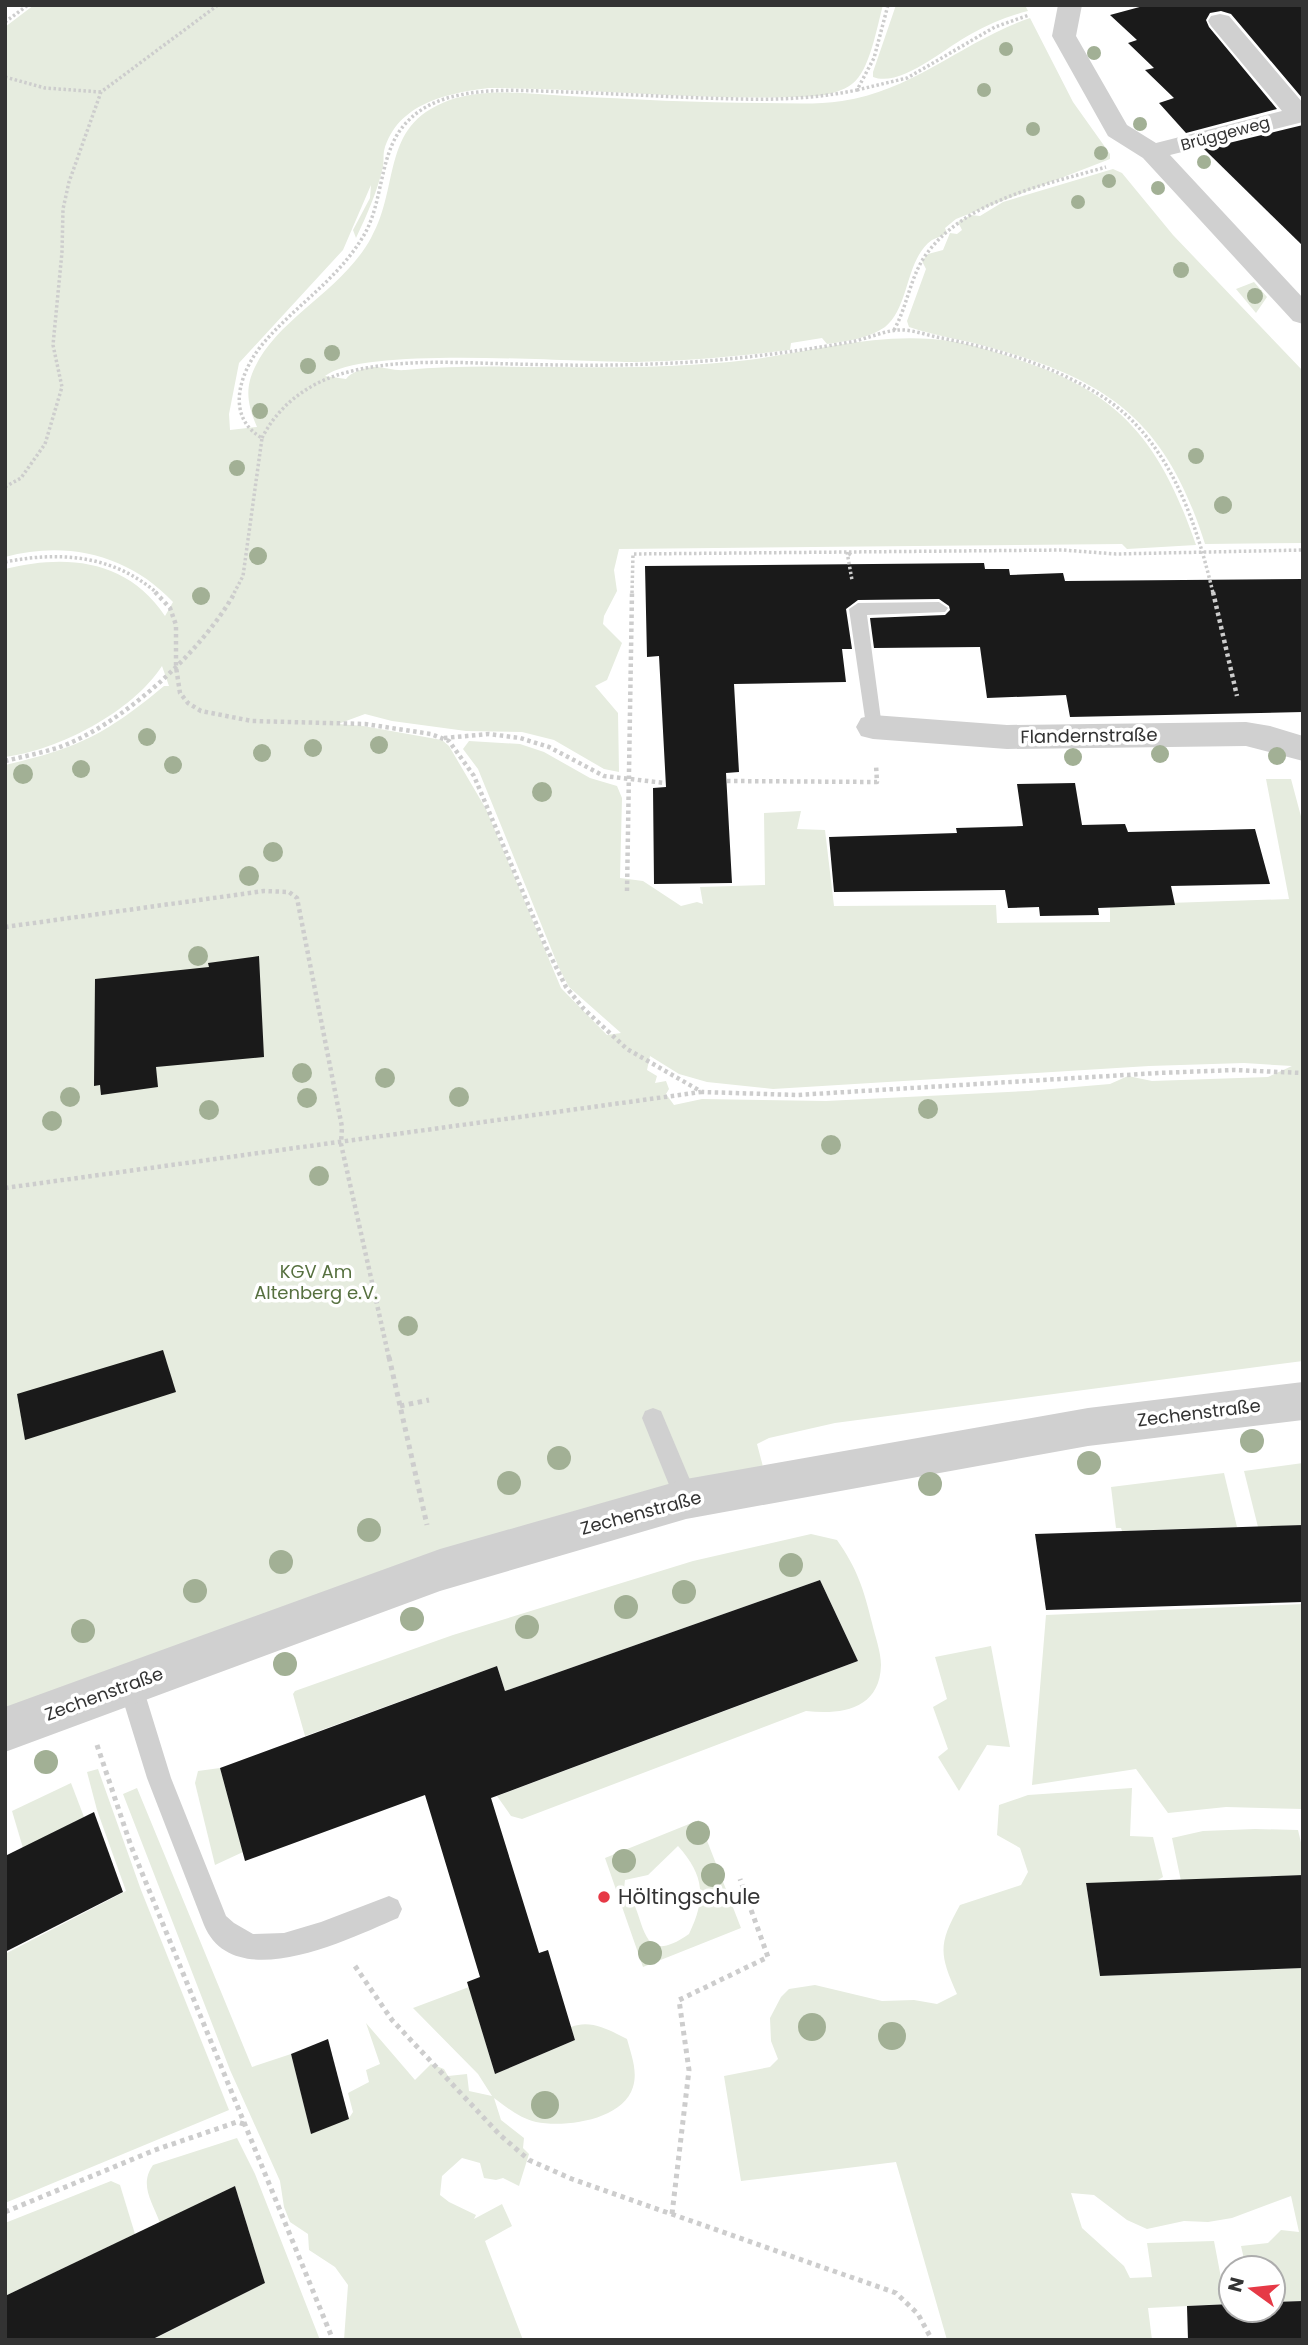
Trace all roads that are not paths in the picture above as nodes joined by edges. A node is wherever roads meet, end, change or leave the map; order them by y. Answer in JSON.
{"nodes":[{"id":1,"x":1069,"y":5,"type":"edge"},
{"id":2,"x":1220,"y":21,"type":"dead end"},
{"id":3,"x":1301,"y":114,"type":"edge"},
{"id":4,"x":1152,"y":152,"type":"junction"},
{"id":5,"x":1300,"y":320,"type":"edge"},
{"id":6,"x":939,"y":608,"type":"dead end"},
{"id":7,"x":873,"y":727,"type":"joint"},
{"id":8,"x":1303,"y":748,"type":"edge"},
{"id":9,"x":1303,"y":1401,"type":"edge"},
{"id":10,"x":653,"y":1418,"type":"dead end"},
{"id":11,"x":687,"y":1499,"type":"junction"},
{"id":12,"x":130,"y":1685,"type":"junction"},
{"id":13,"x":5,"y":1730,"type":"edge"},
{"id":14,"x":389,"y":1909,"type":"dead end"}],
"edges":[{"from":1,"to":4,"type":"street"},
{"from":2,"to":3,"type":"street","name":"Brüggeweg"},
{"from":3,"to":4,"type":"street","name":"Brüggeweg"},
{"from":4,"to":5,"type":"street"},
{"from":6,"to":7,"type":"lane"},
{"from":7,"to":8,"type":"street","name":"Flandernstraße"},
{"from":9,"to":11,"type":"street","name":"Zechenstraße"},
{"from":10,"to":11,"type":"lane"},
{"from":11,"to":12,"type":"street","name":"Zechenstraße"},
{"from":12,"to":13,"type":"street","name":"Zechenstraße"},
{"from":12,"to":14,"type":"lane"}]}
